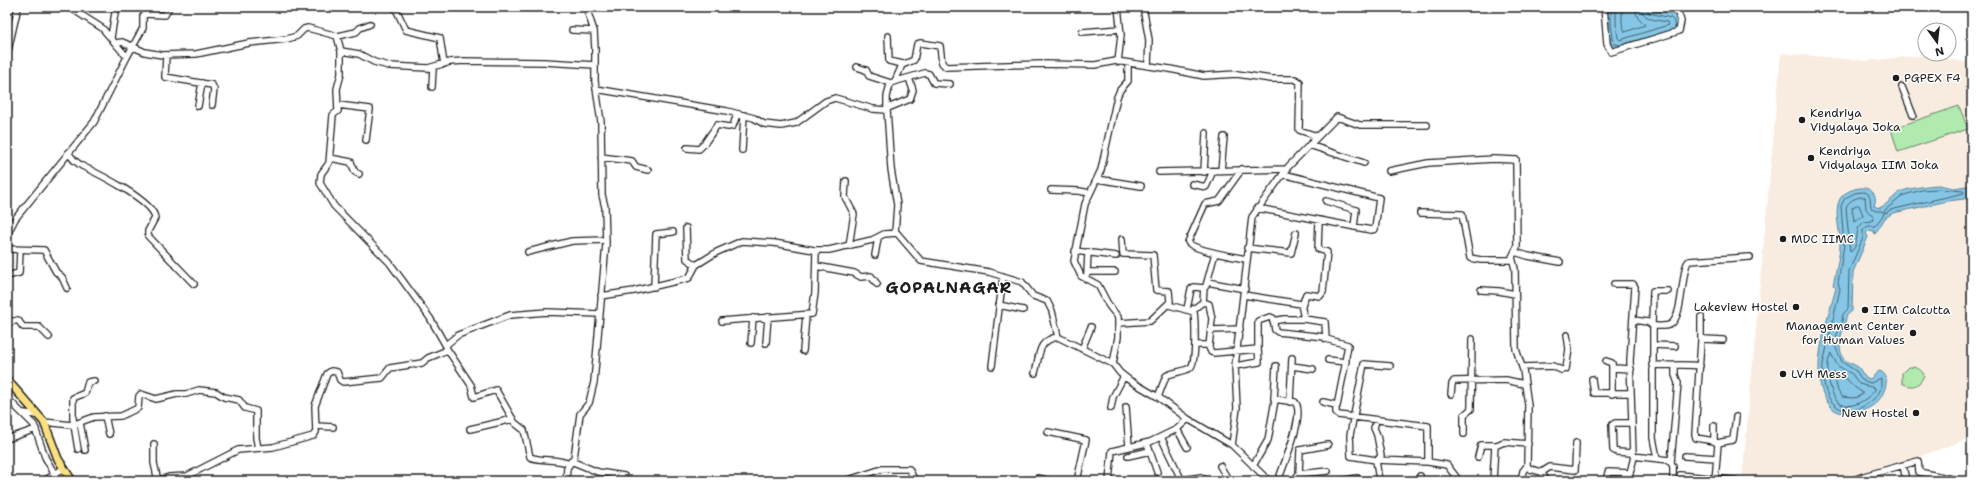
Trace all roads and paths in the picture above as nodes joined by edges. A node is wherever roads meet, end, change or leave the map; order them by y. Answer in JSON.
{"nodes":[{"id":1,"x":18,"y":7,"type":"edge"},
{"id":2,"x":69,"y":7,"type":"edge"},
{"id":3,"x":116,"y":7,"type":"edge"},
{"id":4,"x":169,"y":7,"type":"edge"},
{"id":5,"x":395,"y":7,"type":"edge"},
{"id":6,"x":586,"y":7,"type":"edge"},
{"id":7,"x":1118,"y":7,"type":"edge"},
{"id":8,"x":1143,"y":7,"type":"edge"},
{"id":9,"x":1604,"y":7,"type":"edge"},
{"id":10,"x":1676,"y":7,"type":"edge"},
{"id":11,"x":370,"y":24,"type":"dead end"},
{"id":12,"x":1120,"y":29,"type":"junction"},
{"id":13,"x":572,"y":30,"type":"dead end"},
{"id":14,"x":594,"y":31,"type":"junction"},
{"id":15,"x":1082,"y":32,"type":"dead end"},
{"id":16,"x":338,"y":36,"type":"junction"},
{"id":17,"x":888,"y":36,"type":"dead end"},
{"id":18,"x":111,"y":37,"type":"junction"},
{"id":19,"x":116,"y":42,"type":"junction"},
{"id":20,"x":132,"y":46,"type":"junction"},
{"id":21,"x":340,"y":50,"type":"junction"},
{"id":22,"x":7,"y":55,"type":"edge"},
{"id":23,"x":166,"y":55,"type":"junction"},
{"id":24,"x":127,"y":57,"type":"junction"},
{"id":25,"x":1118,"y":62,"type":"junction"},
{"id":26,"x":444,"y":64,"type":"junction"},
{"id":27,"x":903,"y":64,"type":"junction"},
{"id":28,"x":595,"y":65,"type":"junction"},
{"id":29,"x":1127,"y":66,"type":"junction"},
{"id":30,"x":1148,"y":66,"type":"junction"},
{"id":31,"x":857,"y":67,"type":"dead end"},
{"id":32,"x":433,"y":68,"type":"junction"},
{"id":33,"x":909,"y":78,"type":"junction"},
{"id":34,"x":893,"y":82,"type":"junction"},
{"id":35,"x":202,"y":83,"type":"junction"},
{"id":36,"x":950,"y":84,"type":"dead end"},
{"id":37,"x":432,"y":87,"type":"dead end"},
{"id":38,"x":1902,"y":87,"type":"dead end"},
{"id":39,"x":596,"y":88,"type":"junction"},
{"id":40,"x":212,"y":105,"type":"dead end"},
{"id":41,"x":338,"y":105,"type":"junction"},
{"id":42,"x":198,"y":106,"type":"dead end"},
{"id":43,"x":887,"y":109,"type":"junction"},
{"id":44,"x":737,"y":114,"type":"junction"},
{"id":45,"x":744,"y":115,"type":"junction"},
{"id":46,"x":1913,"y":115,"type":"dead end"},
{"id":47,"x":1427,"y":125,"type":"dead end"},
{"id":48,"x":1206,"y":133,"type":"dead end"},
{"id":49,"x":1317,"y":136,"type":"junction"},
{"id":50,"x":1224,"y":137,"type":"dead end"},
{"id":51,"x":366,"y":140,"type":"dead end"},
{"id":52,"x":1309,"y":145,"type":"junction"},
{"id":53,"x":687,"y":148,"type":"dead end"},
{"id":54,"x":742,"y":150,"type":"dead end"},
{"id":55,"x":68,"y":153,"type":"junction"},
{"id":56,"x":601,"y":157,"type":"junction"},
{"id":57,"x":330,"y":158,"type":"junction"},
{"id":58,"x":1364,"y":163,"type":"dead end"},
{"id":59,"x":1242,"y":169,"type":"junction"},
{"id":60,"x":648,"y":170,"type":"dead end"},
{"id":61,"x":1213,"y":171,"type":"junction"},
{"id":62,"x":1221,"y":171,"type":"junction"},
{"id":63,"x":1285,"y":171,"type":"junction"},
{"id":64,"x":1389,"y":171,"type":"dead end"},
{"id":65,"x":1159,"y":172,"type":"dead end"},
{"id":66,"x":1204,"y":172,"type":"junction"},
{"id":67,"x":358,"y":174,"type":"dead end"},
{"id":68,"x":1097,"y":179,"type":"junction"},
{"id":69,"x":846,"y":181,"type":"dead end"},
{"id":70,"x":1192,"y":184,"type":"dead end"},
{"id":71,"x":1141,"y":186,"type":"dead end"},
{"id":72,"x":1051,"y":190,"type":"dead end"},
{"id":73,"x":1087,"y":192,"type":"junction"},
{"id":74,"x":1326,"y":201,"type":"dead end"},
{"id":75,"x":1257,"y":208,"type":"junction"},
{"id":76,"x":1420,"y":213,"type":"dead end"},
{"id":77,"x":1319,"y":221,"type":"junction"},
{"id":78,"x":1354,"y":227,"type":"junction"},
{"id":79,"x":686,"y":228,"type":"dead end"},
{"id":80,"x":673,"y":232,"type":"dead end"},
{"id":81,"x":895,"y":233,"type":"junction"},
{"id":82,"x":1296,"y":233,"type":"dead end"},
{"id":83,"x":7,"y":235,"type":"edge"},
{"id":84,"x":878,"y":238,"type":"junction"},
{"id":85,"x":1122,"y":239,"type":"dead end"},
{"id":86,"x":606,"y":240,"type":"junction"},
{"id":87,"x":849,"y":246,"type":"junction"},
{"id":88,"x":1247,"y":248,"type":"junction"},
{"id":89,"x":7,"y":249,"type":"edge"},
{"id":90,"x":20,"y":250,"type":"junction"},
{"id":91,"x":816,"y":250,"type":"junction"},
{"id":92,"x":1075,"y":251,"type":"junction"},
{"id":93,"x":528,"y":252,"type":"dead end"},
{"id":94,"x":1088,"y":252,"type":"junction"},
{"id":95,"x":1516,"y":252,"type":"junction"},
{"id":96,"x":1215,"y":253,"type":"junction"},
{"id":97,"x":875,"y":256,"type":"dead end"},
{"id":98,"x":1116,"y":256,"type":"dead end"},
{"id":99,"x":1750,"y":257,"type":"dead end"},
{"id":100,"x":1246,"y":259,"type":"junction"},
{"id":101,"x":1512,"y":260,"type":"junction"},
{"id":102,"x":1560,"y":262,"type":"dead end"},
{"id":103,"x":696,"y":265,"type":"junction"},
{"id":104,"x":816,"y":266,"type":"junction"},
{"id":105,"x":1087,"y":272,"type":"junction"},
{"id":106,"x":1115,"y":272,"type":"dead end"},
{"id":107,"x":7,"y":276,"type":"edge"},
{"id":108,"x":1003,"y":276,"type":"junction"},
{"id":109,"x":1087,"y":280,"type":"junction"},
{"id":110,"x":194,"y":284,"type":"dead end"},
{"id":111,"x":877,"y":284,"type":"dead end"},
{"id":112,"x":1614,"y":284,"type":"dead end"},
{"id":113,"x":1205,"y":285,"type":"junction"},
{"id":114,"x":654,"y":287,"type":"junction"},
{"id":115,"x":67,"y":288,"type":"dead end"},
{"id":116,"x":1245,"y":289,"type":"junction"},
{"id":117,"x":1481,"y":290,"type":"dead end"},
{"id":118,"x":1668,"y":291,"type":"dead end"},
{"id":119,"x":1515,"y":294,"type":"junction"},
{"id":120,"x":1244,"y":295,"type":"junction"},
{"id":121,"x":601,"y":296,"type":"junction"},
{"id":122,"x":1203,"y":302,"type":"junction"},
{"id":123,"x":999,"y":305,"type":"junction"},
{"id":124,"x":1169,"y":306,"type":"junction"},
{"id":125,"x":1302,"y":306,"type":"junction"},
{"id":126,"x":1023,"y":310,"type":"dead end"},
{"id":127,"x":1189,"y":310,"type":"junction"},
{"id":128,"x":600,"y":314,"type":"junction"},
{"id":129,"x":806,"y":316,"type":"junction"},
{"id":130,"x":768,"y":317,"type":"junction"},
{"id":131,"x":1701,"y":317,"type":"dead end"},
{"id":132,"x":752,"y":318,"type":"junction"},
{"id":133,"x":1304,"y":319,"type":"junction"},
{"id":134,"x":1633,"y":320,"type":"junction"},
{"id":135,"x":722,"y":321,"type":"dead end"},
{"id":136,"x":1273,"y":321,"type":"junction"},
{"id":137,"x":7,"y":322,"type":"edge"},
{"id":138,"x":1119,"y":323,"type":"junction"},
{"id":139,"x":1652,"y":325,"type":"junction"},
{"id":140,"x":1091,"y":327,"type":"dead end"},
{"id":141,"x":1240,"y":329,"type":"junction"},
{"id":142,"x":1212,"y":330,"type":"junction"},
{"id":143,"x":1567,"y":335,"type":"dead end"},
{"id":144,"x":49,"y":337,"type":"dead end"},
{"id":145,"x":1058,"y":337,"type":"junction"},
{"id":146,"x":1325,"y":337,"type":"junction"},
{"id":147,"x":1472,"y":339,"type":"dead end"},
{"id":148,"x":1723,"y":340,"type":"dead end"},
{"id":149,"x":1701,"y":341,"type":"junction"},
{"id":150,"x":751,"y":343,"type":"dead end"},
{"id":151,"x":766,"y":343,"type":"dead end"},
{"id":152,"x":1195,"y":345,"type":"junction"},
{"id":153,"x":1653,"y":345,"type":"junction"},
{"id":154,"x":1210,"y":346,"type":"junction"},
{"id":155,"x":1675,"y":346,"type":"dead end"},
{"id":156,"x":446,"y":347,"type":"junction"},
{"id":157,"x":1082,"y":349,"type":"junction"},
{"id":158,"x":1258,"y":349,"type":"junction"},
{"id":159,"x":803,"y":351,"type":"dead end"},
{"id":160,"x":1236,"y":352,"type":"junction"},
{"id":161,"x":1292,"y":358,"type":"dead end"},
{"id":162,"x":1328,"y":360,"type":"dead end"},
{"id":163,"x":1346,"y":361,"type":"junction"},
{"id":164,"x":1606,"y":361,"type":"dead end"},
{"id":165,"x":1113,"y":364,"type":"junction"},
{"id":166,"x":1652,"y":365,"type":"junction"},
{"id":167,"x":992,"y":366,"type":"dead end"},
{"id":168,"x":1234,"y":366,"type":"junction"},
{"id":169,"x":1276,"y":366,"type":"dead end"},
{"id":170,"x":1292,"y":366,"type":"junction"},
{"id":171,"x":1390,"y":366,"type":"dead end"},
{"id":172,"x":1675,"y":366,"type":"junction"},
{"id":173,"x":1700,"y":366,"type":"junction"},
{"id":174,"x":1522,"y":367,"type":"junction"},
{"id":175,"x":1612,"y":368,"type":"junction"},
{"id":176,"x":1314,"y":369,"type":"dead end"},
{"id":177,"x":1631,"y":369,"type":"junction"},
{"id":178,"x":1035,"y":373,"type":"dead end"},
{"id":179,"x":1124,"y":376,"type":"junction"},
{"id":180,"x":1592,"y":379,"type":"dead end"},
{"id":181,"x":7,"y":380,"type":"edge"},
{"id":182,"x":1472,"y":380,"type":"junction"},
{"id":183,"x":94,"y":381,"type":"dead end"},
{"id":184,"x":1524,"y":384,"type":"junction"},
{"id":185,"x":1631,"y":393,"type":"junction"},
{"id":186,"x":1451,"y":394,"type":"dead end"},
{"id":187,"x":1612,"y":394,"type":"junction"},
{"id":188,"x":1158,"y":397,"type":"junction"},
{"id":189,"x":7,"y":398,"type":"edge"},
{"id":190,"x":1275,"y":400,"type":"junction"},
{"id":191,"x":1290,"y":402,"type":"junction"},
{"id":192,"x":1323,"y":402,"type":"dead end"},
{"id":193,"x":1337,"y":406,"type":"junction"},
{"id":194,"x":1126,"y":407,"type":"dead end"},
{"id":195,"x":1111,"y":408,"type":"dead end"},
{"id":196,"x":24,"y":413,"type":"dead end"},
{"id":197,"x":37,"y":415,"type":"junction"},
{"id":198,"x":105,"y":416,"type":"junction"},
{"id":199,"x":1353,"y":417,"type":"junction"},
{"id":200,"x":1736,"y":417,"type":"dead end"},
{"id":201,"x":513,"y":419,"type":"junction"},
{"id":202,"x":1188,"y":419,"type":"junction"},
{"id":203,"x":1376,"y":420,"type":"junction"},
{"id":204,"x":44,"y":422,"type":"junction"},
{"id":205,"x":1632,"y":423,"type":"junction"},
{"id":206,"x":77,"y":424,"type":"junction"},
{"id":207,"x":316,"y":426,"type":"junction"},
{"id":208,"x":1714,"y":426,"type":"dead end"},
{"id":209,"x":333,"y":427,"type":"dead end"},
{"id":210,"x":36,"y":429,"type":"junction"},
{"id":211,"x":470,"y":429,"type":"dead end"},
{"id":212,"x":1177,"y":429,"type":"junction"},
{"id":213,"x":1048,"y":432,"type":"dead end"},
{"id":214,"x":109,"y":434,"type":"dead end"},
{"id":215,"x":1464,"y":434,"type":"dead end"},
{"id":216,"x":1161,"y":437,"type":"junction"},
{"id":217,"x":7,"y":439,"type":"edge"},
{"id":218,"x":1715,"y":442,"type":"junction"},
{"id":219,"x":1148,"y":443,"type":"junction"},
{"id":220,"x":1576,"y":443,"type":"dead end"},
{"id":221,"x":154,"y":444,"type":"dead end"},
{"id":222,"x":1528,"y":444,"type":"junction"},
{"id":223,"x":1232,"y":445,"type":"junction"},
{"id":224,"x":1328,"y":445,"type":"dead end"},
{"id":225,"x":1495,"y":445,"type":"junction"},
{"id":226,"x":1187,"y":447,"type":"dead end"},
{"id":227,"x":258,"y":448,"type":"junction"},
{"id":228,"x":1129,"y":448,"type":"junction"},
{"id":229,"x":78,"y":449,"type":"dead end"},
{"id":230,"x":85,"y":450,"type":"dead end"},
{"id":231,"x":1150,"y":451,"type":"junction"},
{"id":232,"x":1633,"y":455,"type":"junction"},
{"id":233,"x":1128,"y":456,"type":"dead end"},
{"id":234,"x":1685,"y":456,"type":"dead end"},
{"id":235,"x":1478,"y":457,"type":"dead end"},
{"id":236,"x":1657,"y":458,"type":"junction"},
{"id":237,"x":1717,"y":458,"type":"junction"},
{"id":238,"x":1378,"y":460,"type":"junction"},
{"id":239,"x":570,"y":462,"type":"junction"},
{"id":240,"x":1428,"y":462,"type":"junction"},
{"id":241,"x":1671,"y":462,"type":"junction"},
{"id":242,"x":1903,"y":465,"type":"junction"},
{"id":243,"x":1220,"y":466,"type":"dead end"},
{"id":244,"x":1253,"y":466,"type":"junction"},
{"id":245,"x":1527,"y":466,"type":"junction"},
{"id":246,"x":58,"y":471,"type":"junction"},
{"id":247,"x":1328,"y":471,"type":"dead end"},
{"id":248,"x":1157,"y":472,"type":"dead end"},
{"id":249,"x":1542,"y":472,"type":"junction"},
{"id":250,"x":1299,"y":474,"type":"junction"},
{"id":251,"x":624,"y":476,"type":"dead end"},
{"id":252,"x":1680,"y":476,"type":"dead end"},
{"id":253,"x":1038,"y":478,"type":"dead end"},
{"id":254,"x":1357,"y":478,"type":"dead end"},
{"id":255,"x":1866,"y":479,"type":"edge"},
{"id":256,"x":1715,"y":480,"type":"edge"},
{"id":257,"x":44,"y":481,"type":"edge"},
{"id":258,"x":72,"y":481,"type":"edge"},
{"id":259,"x":157,"y":481,"type":"edge"},
{"id":260,"x":566,"y":481,"type":"edge"},
{"id":261,"x":845,"y":481,"type":"edge"},
{"id":262,"x":914,"y":481,"type":"edge"},
{"id":263,"x":1050,"y":481,"type":"edge"},
{"id":264,"x":1077,"y":481,"type":"edge"},
{"id":265,"x":1108,"y":481,"type":"edge"},
{"id":266,"x":1182,"y":481,"type":"edge"},
{"id":267,"x":1206,"y":481,"type":"edge"},
{"id":268,"x":1229,"y":481,"type":"edge"},
{"id":269,"x":1269,"y":481,"type":"edge"},
{"id":270,"x":1278,"y":481,"type":"edge"},
{"id":271,"x":1293,"y":481,"type":"edge"},
{"id":272,"x":1342,"y":481,"type":"edge"},
{"id":273,"x":1379,"y":481,"type":"edge"},
{"id":274,"x":1459,"y":481,"type":"edge"},
{"id":275,"x":1493,"y":481,"type":"edge"},
{"id":276,"x":1521,"y":481,"type":"edge"},
{"id":277,"x":1546,"y":481,"type":"edge"},
{"id":278,"x":1606,"y":481,"type":"edge"},
{"id":279,"x":1673,"y":481,"type":"edge"},
{"id":280,"x":1740,"y":481,"type":"edge"},
{"id":281,"x":1851,"y":481,"type":"edge"},
{"id":282,"x":1906,"y":481,"type":"edge"},
{"id":283,"x":1961,"y":481,"type":"edge"}],
"edges":[{"from":1,"to":22,"type":"street"},
{"from":2,"to":18,"type":"street"},
{"from":3,"to":18,"type":"street"},
{"from":4,"to":20,"type":"street"},
{"from":5,"to":26,"type":"street"},
{"from":6,"to":14,"type":"street"},
{"from":7,"to":12,"type":"street"},
{"from":8,"to":30,"type":"street"},
{"from":9,"to":10,"type":"street"},
{"from":11,"to":16,"type":"street"},
{"from":12,"to":15,"type":"street"},
{"from":12,"to":25,"type":"street"},
{"from":13,"to":14,"type":"street"},
{"from":14,"to":28,"type":"street"},
{"from":16,"to":21,"type":"street"},
{"from":16,"to":23,"type":"street"},
{"from":17,"to":27,"type":"street"},
{"from":18,"to":19,"type":"street"},
{"from":19,"to":20,"type":"street"},
{"from":19,"to":24,"type":"street"},
{"from":20,"to":23,"type":"street"},
{"from":20,"to":24,"type":"street"},
{"from":21,"to":32,"type":"street"},
{"from":21,"to":41,"type":"street"},
{"from":23,"to":35,"type":"street"},
{"from":24,"to":55,"type":"street"},
{"from":25,"to":27,"type":"street"},
{"from":25,"to":29,"type":"street"},
{"from":26,"to":28,"type":"street"},
{"from":26,"to":32,"type":"street"},
{"from":27,"to":34,"type":"street"},
{"from":28,"to":39,"type":"street"},
{"from":29,"to":30,"type":"street"},
{"from":29,"to":68,"type":"street"},
{"from":30,"to":49,"type":"street"},
{"from":31,"to":34,"type":"street"},
{"from":32,"to":37,"type":"street"},
{"from":33,"to":34,"type":"street"},
{"from":33,"to":36,"type":"street"},
{"from":33,"to":43,"type":"street"},
{"from":34,"to":43,"type":"street"},
{"from":35,"to":40,"type":"street"},
{"from":35,"to":42,"type":"street"},
{"from":38,"to":46,"type":"street"},
{"from":39,"to":44,"type":"street"},
{"from":39,"to":56,"type":"street"},
{"from":41,"to":51,"type":"street"},
{"from":41,"to":57,"type":"street"},
{"from":43,"to":45,"type":"street"},
{"from":43,"to":81,"type":"street"},
{"from":44,"to":45,"type":"street"},
{"from":44,"to":53,"type":"street"},
{"from":45,"to":54,"type":"street"},
{"from":47,"to":49,"type":"street"},
{"from":48,"to":66,"type":"street"},
{"from":49,"to":52,"type":"street"},
{"from":50,"to":62,"type":"street"},
{"from":52,"to":58,"type":"street"},
{"from":52,"to":63,"type":"street"},
{"from":55,"to":83,"type":"street"},
{"from":55,"to":110,"type":"street"},
{"from":56,"to":60,"type":"street"},
{"from":56,"to":86,"type":"street"},
{"from":57,"to":67,"type":"street"},
{"from":57,"to":156,"type":"street"},
{"from":59,"to":62,"type":"street"},
{"from":59,"to":63,"type":"street"},
{"from":59,"to":96,"type":"street"},
{"from":61,"to":62,"type":"street"},
{"from":61,"to":66,"type":"street"},
{"from":61,"to":70,"type":"street"},
{"from":63,"to":75,"type":"street"},
{"from":63,"to":78,"type":"street"},
{"from":64,"to":95,"type":"street"},
{"from":65,"to":66,"type":"street"},
{"from":68,"to":71,"type":"street"},
{"from":68,"to":73,"type":"street"},
{"from":69,"to":87,"type":"street"},
{"from":72,"to":73,"type":"street"},
{"from":73,"to":92,"type":"street"},
{"from":74,"to":78,"type":"street"},
{"from":75,"to":77,"type":"street"},
{"from":75,"to":88,"type":"street"},
{"from":76,"to":101,"type":"street"},
{"from":77,"to":78,"type":"street"},
{"from":77,"to":125,"type":"street"},
{"from":79,"to":103,"type":"street"},
{"from":80,"to":114,"type":"street"},
{"from":81,"to":84,"type":"street"},
{"from":81,"to":108,"type":"street"},
{"from":82,"to":88,"type":"street"},
{"from":84,"to":87,"type":"street"},
{"from":84,"to":97,"type":"street"},
{"from":85,"to":124,"type":"street"},
{"from":86,"to":93,"type":"street"},
{"from":86,"to":121,"type":"street"},
{"from":87,"to":91,"type":"street"},
{"from":88,"to":100,"type":"street"},
{"from":89,"to":90,"type":"street"},
{"from":90,"to":107,"type":"street"},
{"from":90,"to":115,"type":"street"},
{"from":91,"to":103,"type":"street"},
{"from":91,"to":104,"type":"street"},
{"from":92,"to":94,"type":"street"},
{"from":92,"to":109,"type":"street"},
{"from":94,"to":98,"type":"street"},
{"from":94,"to":105,"type":"street"},
{"from":95,"to":101,"type":"street"},
{"from":95,"to":102,"type":"street"},
{"from":96,"to":100,"type":"street"},
{"from":96,"to":113,"type":"street"},
{"from":99,"to":139,"type":"street"},
{"from":100,"to":116,"type":"street"},
{"from":101,"to":119,"type":"street"},
{"from":103,"to":114,"type":"street"},
{"from":104,"to":111,"type":"street"},
{"from":104,"to":129,"type":"street"},
{"from":105,"to":106,"type":"street"},
{"from":105,"to":109,"type":"street"},
{"from":108,"to":123,"type":"street"},
{"from":108,"to":145,"type":"street"},
{"from":109,"to":138,"type":"street"},
{"from":112,"to":134,"type":"street"},
{"from":113,"to":116,"type":"street"},
{"from":113,"to":122,"type":"street"},
{"from":113,"to":127,"type":"street"},
{"from":114,"to":121,"type":"street"},
{"from":116,"to":120,"type":"street"},
{"from":117,"to":119,"type":"street"},
{"from":118,"to":139,"type":"street"},
{"from":119,"to":174,"type":"street"},
{"from":120,"to":125,"type":"street"},
{"from":120,"to":141,"type":"street"},
{"from":121,"to":128,"type":"street"},
{"from":122,"to":127,"type":"street"},
{"from":122,"to":142,"type":"street"},
{"from":123,"to":126,"type":"street"},
{"from":123,"to":167,"type":"street"},
{"from":124,"to":127,"type":"street"},
{"from":124,"to":138,"type":"street"},
{"from":125,"to":133,"type":"street"},
{"from":127,"to":152,"type":"street"},
{"from":128,"to":156,"type":"street"},
{"from":128,"to":239,"type":"street"},
{"from":129,"to":130,"type":"street"},
{"from":129,"to":159,"type":"street"},
{"from":130,"to":132,"type":"street"},
{"from":130,"to":151,"type":"street"},
{"from":131,"to":149,"type":"street"},
{"from":132,"to":135,"type":"street"},
{"from":132,"to":150,"type":"street"},
{"from":133,"to":136,"type":"street"},
{"from":133,"to":146,"type":"street"},
{"from":134,"to":139,"type":"street"},
{"from":134,"to":177,"type":"street"},
{"from":136,"to":146,"type":"street"},
{"from":136,"to":158,"type":"street"},
{"from":137,"to":144,"type":"street"},
{"from":138,"to":165,"type":"street"},
{"from":139,"to":153,"type":"street"},
{"from":140,"to":157,"type":"street"},
{"from":141,"to":142,"type":"street"},
{"from":141,"to":160,"type":"street"},
{"from":142,"to":154,"type":"street"},
{"from":143,"to":174,"type":"street"},
{"from":145,"to":157,"type":"street"},
{"from":145,"to":178,"type":"street"},
{"from":146,"to":163,"type":"street"},
{"from":147,"to":182,"type":"street"},
{"from":148,"to":149,"type":"street"},
{"from":149,"to":173,"type":"street"},
{"from":152,"to":154,"type":"street"},
{"from":152,"to":188,"type":"street"},
{"from":153,"to":155,"type":"street"},
{"from":153,"to":166,"type":"street"},
{"from":154,"to":160,"type":"street"},
{"from":156,"to":201,"type":"street"},
{"from":156,"to":207,"type":"street"},
{"from":157,"to":165,"type":"street"},
{"from":158,"to":160,"type":"street"},
{"from":158,"to":168,"type":"street"},
{"from":160,"to":168,"type":"street"},
{"from":161,"to":170,"type":"street"},
{"from":162,"to":163,"type":"street"},
{"from":163,"to":193,"type":"street"},
{"from":164,"to":175,"type":"street"},
{"from":165,"to":179,"type":"street"},
{"from":166,"to":172,"type":"street"},
{"from":166,"to":236,"type":"street"},
{"from":168,"to":223,"type":"street"},
{"from":169,"to":190,"type":"street"},
{"from":170,"to":176,"type":"street"},
{"from":170,"to":191,"type":"street"},
{"from":171,"to":199,"type":"street"},
{"from":172,"to":173,"type":"street"},
{"from":172,"to":241,"type":"street"},
{"from":173,"to":218,"type":"street"},
{"from":174,"to":184,"type":"street"},
{"from":175,"to":177,"type":"street"},
{"from":175,"to":187,"type":"street"},
{"from":177,"to":185,"type":"street"},
{"from":179,"to":188,"type":"street"},
{"from":179,"to":195,"type":"street"},
{"from":180,"to":187,"type":"street"},
{"from":181,"to":197,"type":"main road"},
{"from":182,"to":184,"type":"street"},
{"from":182,"to":186,"type":"street"},
{"from":182,"to":215,"type":"street"},
{"from":183,"to":206,"type":"street"},
{"from":184,"to":222,"type":"street"},
{"from":185,"to":187,"type":"street"},
{"from":185,"to":205,"type":"street"},
{"from":188,"to":202,"type":"street"},
{"from":189,"to":210,"type":"street"},
{"from":190,"to":191,"type":"street"},
{"from":190,"to":244,"type":"street"},
{"from":191,"to":270,"type":"street"},
{"from":192,"to":193,"type":"street"},
{"from":193,"to":199,"type":"street"},
{"from":194,"to":228,"type":"street"},
{"from":196,"to":197,"type":"street"},
{"from":197,"to":204,"type":"main road"},
{"from":198,"to":206,"type":"street"},
{"from":198,"to":214,"type":"street"},
{"from":198,"to":227,"type":"street"},
{"from":199,"to":203,"type":"street"},
{"from":199,"to":238,"type":"street"},
{"from":200,"to":218,"type":"street"},
{"from":201,"to":211,"type":"street"},
{"from":201,"to":239,"type":"street"},
{"from":202,"to":212,"type":"street"},
{"from":202,"to":223,"type":"street"},
{"from":203,"to":238,"type":"street"},
{"from":203,"to":240,"type":"street"},
{"from":204,"to":206,"type":"street"},
{"from":204,"to":246,"type":"main road"},
{"from":205,"to":232,"type":"street"},
{"from":205,"to":232,"type":"street"},
{"from":206,"to":229,"type":"street"},
{"from":206,"to":230,"type":"street"},
{"from":207,"to":209,"type":"street"},
{"from":207,"to":227,"type":"street"},
{"from":208,"to":218,"type":"street"},
{"from":210,"to":217,"type":"street"},
{"from":210,"to":246,"type":"street"},
{"from":212,"to":216,"type":"street"},
{"from":212,"to":226,"type":"street"},
{"from":213,"to":264,"type":"street"},
{"from":216,"to":219,"type":"street"},
{"from":216,"to":266,"type":"street"},
{"from":218,"to":237,"type":"street"},
{"from":219,"to":228,"type":"street"},
{"from":219,"to":231,"type":"street"},
{"from":220,"to":249,"type":"street"},
{"from":221,"to":259,"type":"street"},
{"from":222,"to":225,"type":"street"},
{"from":222,"to":245,"type":"street"},
{"from":223,"to":244,"type":"street"},
{"from":224,"to":250,"type":"street"},
{"from":225,"to":235,"type":"street"},
{"from":225,"to":275,"type":"street"},
{"from":227,"to":259,"type":"street"},
{"from":228,"to":265,"type":"street"},
{"from":231,"to":233,"type":"street"},
{"from":231,"to":248,"type":"street"},
{"from":232,"to":236,"type":"street"},
{"from":232,"to":278,"type":"street"},
{"from":234,"to":237,"type":"street"},
{"from":236,"to":241,"type":"street"},
{"from":237,"to":256,"type":"street"},
{"from":238,"to":240,"type":"street"},
{"from":238,"to":273,"type":"street"},
{"from":239,"to":251,"type":"street"},
{"from":239,"to":260,"type":"street"},
{"from":240,"to":274,"type":"street"},
{"from":241,"to":279,"type":"street"},
{"from":242,"to":255,"type":"street"},
{"from":242,"to":282,"type":"street"},
{"from":242,"to":283,"type":"street"},
{"from":243,"to":268,"type":"street"},
{"from":244,"to":269,"type":"street"},
{"from":245,"to":249,"type":"street"},
{"from":245,"to":276,"type":"street"},
{"from":246,"to":257,"type":"street"},
{"from":246,"to":258,"type":"main road"},
{"from":247,"to":250,"type":"street"},
{"from":249,"to":277,"type":"street"},
{"from":250,"to":271,"type":"street"},
{"from":252,"to":256,"type":"street"},
{"from":253,"to":263,"type":"street"},
{"from":254,"to":272,"type":"street"},
{"from":255,"to":281,"type":"street"},
{"from":256,"to":280,"type":"street"},
{"from":261,"to":262,"type":"street"},
{"from":266,"to":267,"type":"street"}]}
